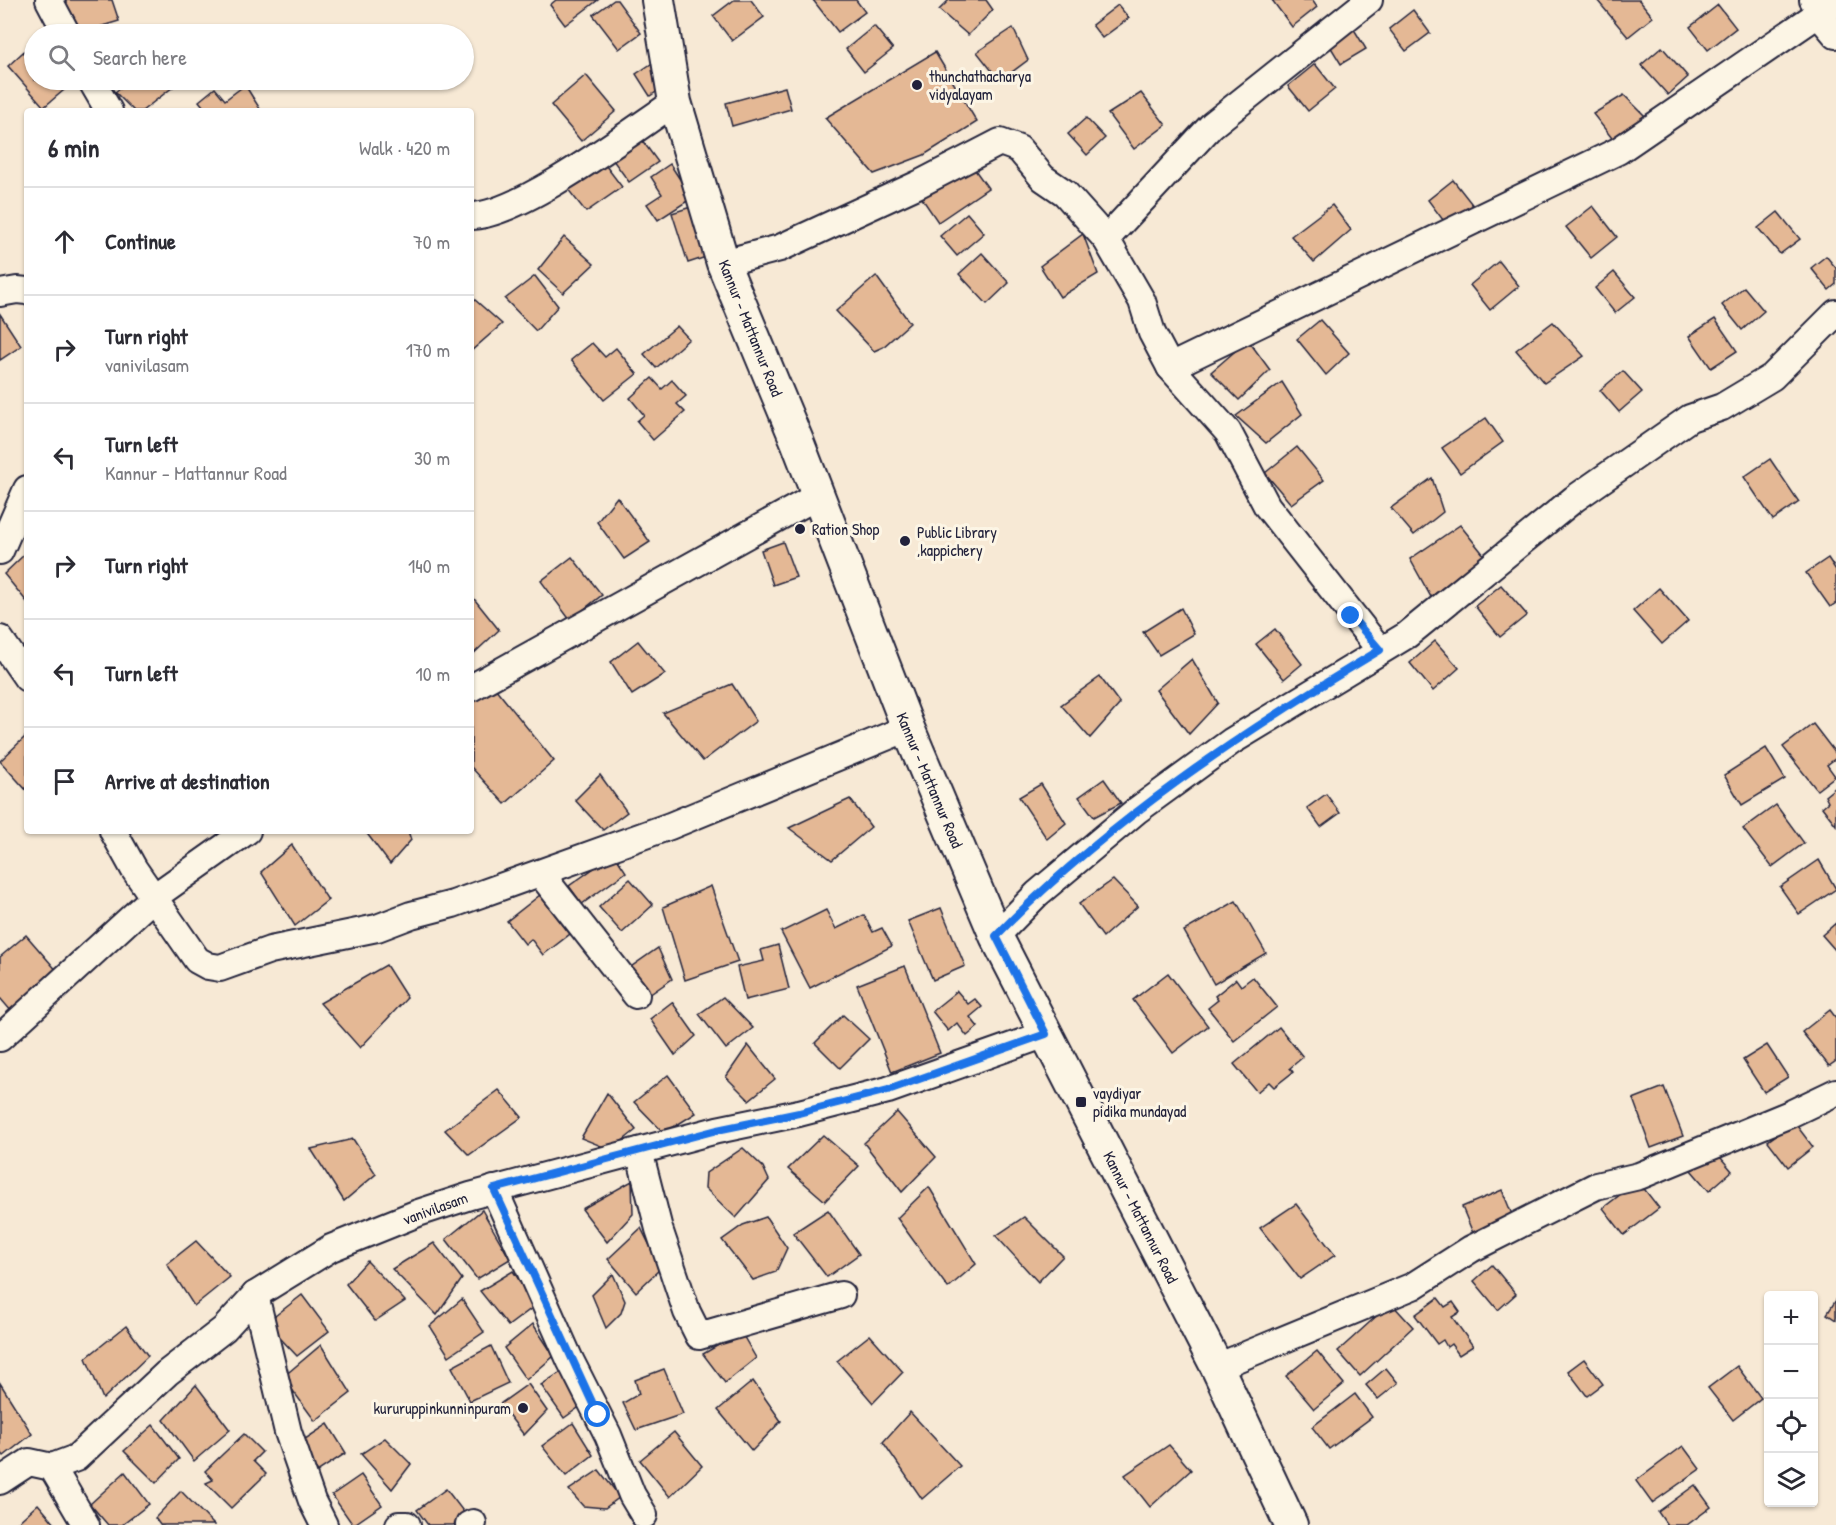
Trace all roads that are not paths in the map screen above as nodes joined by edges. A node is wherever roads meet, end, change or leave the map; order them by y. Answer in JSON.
{"nodes":[{"id":1,"x":49,"y":0,"type":"edge"},
{"id":2,"x":658,"y":0,"type":"edge"},
{"id":3,"x":1369,"y":0,"type":"edge"},
{"id":4,"x":1825,"y":4,"type":"edge"},
{"id":5,"x":62,"y":24,"type":"edge"},
{"id":6,"x":1836,"y":35,"type":"edge"},
{"id":7,"x":97,"y":90,"type":"edge"},
{"id":8,"x":675,"y":102,"type":"junction"},
{"id":9,"x":107,"y":108,"type":"edge"},
{"id":10,"x":474,"y":215,"type":"edge"},
{"id":11,"x":1106,"y":239,"type":"junction"},
{"id":12,"x":723,"y":264,"type":"junction"},
{"id":13,"x":24,"y":291,"type":"edge"},
{"id":14,"x":0,"y":293,"type":"edge"},
{"id":15,"x":1836,"y":313,"type":"edge"},
{"id":16,"x":1170,"y":367,"type":"junction"},
{"id":17,"x":819,"y":495,"type":"junction"},
{"id":18,"x":24,"y":496,"type":"edge"},
{"id":19,"x":0,"y":551,"type":"edge"},
{"id":20,"x":0,"y":639,"type":"edge"},
{"id":21,"x":1380,"y":650,"type":"junction"},
{"id":22,"x":24,"y":674,"type":"edge"},
{"id":23,"x":474,"y":686,"type":"edge"},
{"id":24,"x":908,"y":728,"type":"junction"},
{"id":25,"x":115,"y":834,"type":"edge"},
{"id":26,"x":243,"y":834,"type":"edge"},
{"id":27,"x":540,"y":873,"type":"junction"},
{"id":28,"x":154,"y":897,"type":"junction"},
{"id":29,"x":996,"y":936,"type":"junction"},
{"id":30,"x":636,"y":995,"type":"dead end"},
{"id":31,"x":1046,"y":1034,"type":"junction"},
{"id":32,"x":0,"y":1038,"type":"edge"},
{"id":33,"x":1836,"y":1092,"type":"edge"},
{"id":34,"x":639,"y":1151,"type":"junction"},
{"id":35,"x":494,"y":1189,"type":"junction"},
{"id":36,"x":255,"y":1295,"type":"junction"},
{"id":37,"x":841,"y":1295,"type":"dead end"},
{"id":38,"x":1217,"y":1367,"type":"junction"},
{"id":39,"x":52,"y":1467,"type":"junction"},
{"id":40,"x":0,"y":1481,"type":"edge"},
{"id":41,"x":644,"y":1515,"type":"dead end"},
{"id":42,"x":87,"y":1525,"type":"edge"},
{"id":43,"x":324,"y":1525,"type":"edge"},
{"id":44,"x":399,"y":1525,"type":"edge"},
{"id":45,"x":407,"y":1525,"type":"edge"},
{"id":46,"x":1291,"y":1525,"type":"edge"}],
"edges":[{"from":1,"to":5,"type":"street"},
{"from":2,"to":8,"type":"main road","name":"Kannur - Mattannur Road"},
{"from":3,"to":11,"type":"street"},
{"from":4,"to":6,"type":"street"},
{"from":4,"to":16,"type":"street"},
{"from":7,"to":9,"type":"street"},
{"from":8,"to":10,"type":"street"},
{"from":8,"to":12,"type":"main road","name":"Kannur - Mattannur Road"},
{"from":11,"to":12,"type":"street"},
{"from":11,"to":16,"type":"street"},
{"from":12,"to":17,"type":"main road","name":"Kannur - Mattannur Road"},
{"from":13,"to":14,"type":"street"},
{"from":15,"to":21,"type":"street"},
{"from":16,"to":21,"type":"street"},
{"from":17,"to":23,"type":"street"},
{"from":17,"to":24,"type":"main road","name":"Kannur - Mattannur Road"},
{"from":18,"to":19,"type":"street"},
{"from":20,"to":22,"type":"street"},
{"from":21,"to":29,"type":"street"},
{"from":24,"to":27,"type":"street"},
{"from":24,"to":29,"type":"main road","name":"Kannur - Mattannur Road"},
{"from":25,"to":28,"type":"street"},
{"from":26,"to":28,"type":"street"},
{"from":27,"to":28,"type":"street"},
{"from":27,"to":30,"type":"street"},
{"from":28,"to":32,"type":"street"},
{"from":29,"to":31,"type":"main road","name":"Kannur - Mattannur Road"},
{"from":31,"to":34,"type":"street","name":"vanivilasam"},
{"from":31,"to":38,"type":"main road","name":"Kannur - Mattannur Road"},
{"from":33,"to":38,"type":"street"},
{"from":34,"to":35,"type":"street","name":"vanivilasam"},
{"from":34,"to":37,"type":"street"},
{"from":35,"to":36,"type":"street","name":"vanivilasam"},
{"from":35,"to":41,"type":"street"},
{"from":36,"to":39,"type":"street","name":"vanivilasam"},
{"from":36,"to":43,"type":"street"},
{"from":38,"to":46,"type":"main road","name":"Kannur - Mattannur Road"},
{"from":39,"to":40,"type":"street","name":"vanivilasam"},
{"from":39,"to":42,"type":"street"},
{"from":44,"to":45,"type":"street"}]}
